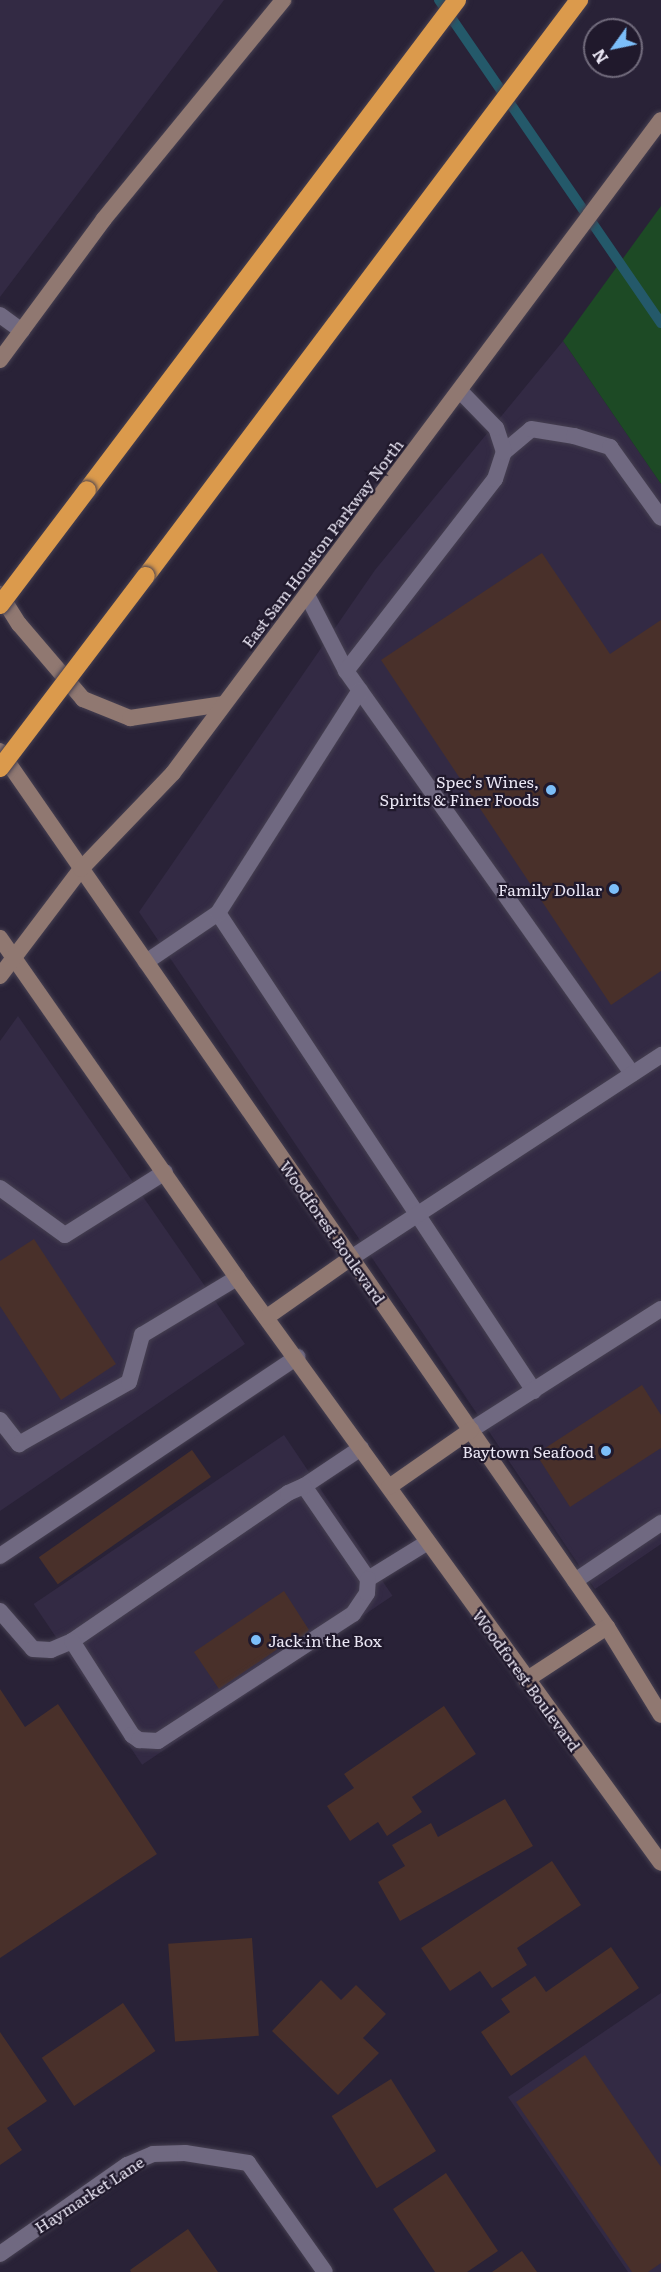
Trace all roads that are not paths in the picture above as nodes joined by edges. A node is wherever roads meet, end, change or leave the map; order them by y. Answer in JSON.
{"nodes":[{"id":1,"x":283,"y":0,"type":"edge"},
{"id":2,"x":457,"y":0,"type":"edge"},
{"id":3,"x":579,"y":0,"type":"edge"},
{"id":4,"x":661,"y":120,"type":"edge"},
{"id":5,"x":0,"y":315,"type":"edge"},
{"id":6,"x":22,"y":331,"type":"junction"},
{"id":7,"x":0,"y":360,"type":"edge"},
{"id":8,"x":461,"y":392,"type":"junction"},
{"id":9,"x":504,"y":452,"type":"junction"},
{"id":10,"x":661,"y":518,"type":"edge"},
{"id":11,"x":0,"y":594,"type":"edge"},
{"id":12,"x":307,"y":595,"type":"junction"},
{"id":13,"x":0,"y":605,"type":"edge"},
{"id":14,"x":346,"y":671,"type":"junction"},
{"id":15,"x":360,"y":690,"type":"junction"},
{"id":16,"x":224,"y":704,"type":"junction"},
{"id":17,"x":0,"y":751,"type":"edge"},
{"id":18,"x":0,"y":768,"type":"edge"},
{"id":19,"x":81,"y":869,"type":"junction"},
{"id":20,"x":218,"y":913,"type":"junction"},
{"id":21,"x":0,"y":938,"type":"edge"},
{"id":22,"x":14,"y":958,"type":"junction"},
{"id":23,"x":146,"y":962,"type":"junction"},
{"id":24,"x":0,"y":976,"type":"edge"},
{"id":25,"x":661,"y":1055,"type":"edge"},
{"id":26,"x":632,"y":1074,"type":"junction"},
{"id":27,"x":165,"y":1172,"type":"junction"},
{"id":28,"x":2,"y":1194,"type":"edge"},
{"id":29,"x":418,"y":1214,"type":"junction"},
{"id":30,"x":351,"y":1258,"type":"junction"},
{"id":31,"x":237,"y":1278,"type":"junction"},
{"id":32,"x":661,"y":1309,"type":"edge"},
{"id":33,"x":267,"y":1317,"type":"junction"},
{"id":34,"x":297,"y":1357,"type":"junction"},
{"id":35,"x":534,"y":1391,"type":"junction"},
{"id":36,"x":0,"y":1420,"type":"edge"},
{"id":37,"x":471,"y":1430,"type":"junction"},
{"id":38,"x":362,"y":1448,"type":"junction"},
{"id":39,"x":304,"y":1486,"type":"junction"},
{"id":40,"x":389,"y":1487,"type":"junction"},
{"id":41,"x":661,"y":1523,"type":"edge"},
{"id":42,"x":428,"y":1542,"type":"junction"},
{"id":43,"x":0,"y":1556,"type":"edge"},
{"id":44,"x":368,"y":1579,"type":"junction"},
{"id":45,"x":575,"y":1581,"type":"junction"},
{"id":46,"x":0,"y":1611,"type":"edge"},
{"id":47,"x":607,"y":1626,"type":"junction"},
{"id":48,"x":72,"y":1641,"type":"junction"},
{"id":49,"x":526,"y":1680,"type":"junction"},
{"id":50,"x":661,"y":1715,"type":"edge"},
{"id":51,"x":661,"y":1863,"type":"edge"},
{"id":52,"x":0,"y":2254,"type":"edge"},
{"id":53,"x":326,"y":2272,"type":"edge"}],
"edges":[{"from":1,"to":6,"type":"main road"},
{"from":2,"to":13,"type":"highway","bridge":true},
{"from":3,"to":18,"type":"highway","bridge":true},
{"from":4,"to":8,"type":"main road","name":"East Sam Houston Parkway North"},
{"from":5,"to":6,"type":"street"},
{"from":6,"to":7,"type":"main road"},
{"from":8,"to":9,"type":"street"},
{"from":8,"to":12,"type":"main road","name":"East Sam Houston Parkway North"},
{"from":9,"to":10,"type":"street"},
{"from":9,"to":14,"type":"street"},
{"from":11,"to":16,"type":"main road"},
{"from":12,"to":14,"type":"street"},
{"from":12,"to":16,"type":"main road","name":"East Sam Houston Parkway North"},
{"from":14,"to":15,"type":"street"},
{"from":15,"to":20,"type":"street"},
{"from":15,"to":26,"type":"street"},
{"from":16,"to":19,"type":"main road","name":"East Sam Houston Parkway North"},
{"from":17,"to":19,"type":"main road","name":"Woodforest Boulevard"},
{"from":19,"to":22,"type":"main road","name":"East Sam Houston Parkway North"},
{"from":19,"to":23,"type":"main road","name":"Woodforest Boulevard"},
{"from":20,"to":23,"type":"street"},
{"from":20,"to":29,"type":"street"},
{"from":21,"to":22,"type":"main road","name":"Woodforest Boulevard"},
{"from":22,"to":24,"type":"main road","name":"East Sam Houston Parkway North"},
{"from":22,"to":27,"type":"main road","name":"Woodforest Boulevard"},
{"from":23,"to":30,"type":"main road","name":"Woodforest Boulevard"},
{"from":25,"to":26,"type":"street"},
{"from":26,"to":29,"type":"street"},
{"from":27,"to":28,"type":"street"},
{"from":27,"to":31,"type":"main road","name":"Woodforest Boulevard"},
{"from":29,"to":30,"type":"street"},
{"from":29,"to":35,"type":"street"},
{"from":30,"to":33,"type":"main road"},
{"from":30,"to":37,"type":"main road","name":"Woodforest Boulevard"},
{"from":31,"to":33,"type":"main road","name":"Woodforest Boulevard"},
{"from":31,"to":36,"type":"street"},
{"from":32,"to":35,"type":"street"},
{"from":33,"to":34,"type":"main road","name":"Woodforest Boulevard"},
{"from":34,"to":38,"type":"main road","name":"Woodforest Boulevard"},
{"from":34,"to":43,"type":"street"},
{"from":35,"to":37,"type":"street"},
{"from":37,"to":40,"type":"main road"},
{"from":37,"to":45,"type":"main road","name":"Woodforest Boulevard"},
{"from":38,"to":39,"type":"street"},
{"from":38,"to":40,"type":"main road","name":"Woodforest Boulevard"},
{"from":39,"to":44,"type":"street"},
{"from":39,"to":48,"type":"street"},
{"from":40,"to":42,"type":"main road","name":"Woodforest Boulevard"},
{"from":41,"to":45,"type":"street"},
{"from":42,"to":44,"type":"street"},
{"from":42,"to":49,"type":"main road","name":"Woodforest Boulevard"},
{"from":44,"to":48,"type":"street"},
{"from":45,"to":47,"type":"main road","name":"Woodforest Boulevard"},
{"from":46,"to":48,"type":"street"},
{"from":47,"to":49,"type":"main road"},
{"from":47,"to":50,"type":"main road","name":"Woodforest Boulevard"},
{"from":49,"to":51,"type":"main road","name":"Woodforest Boulevard"},
{"from":52,"to":53,"type":"street","name":"Haymarket Lane"}]}
